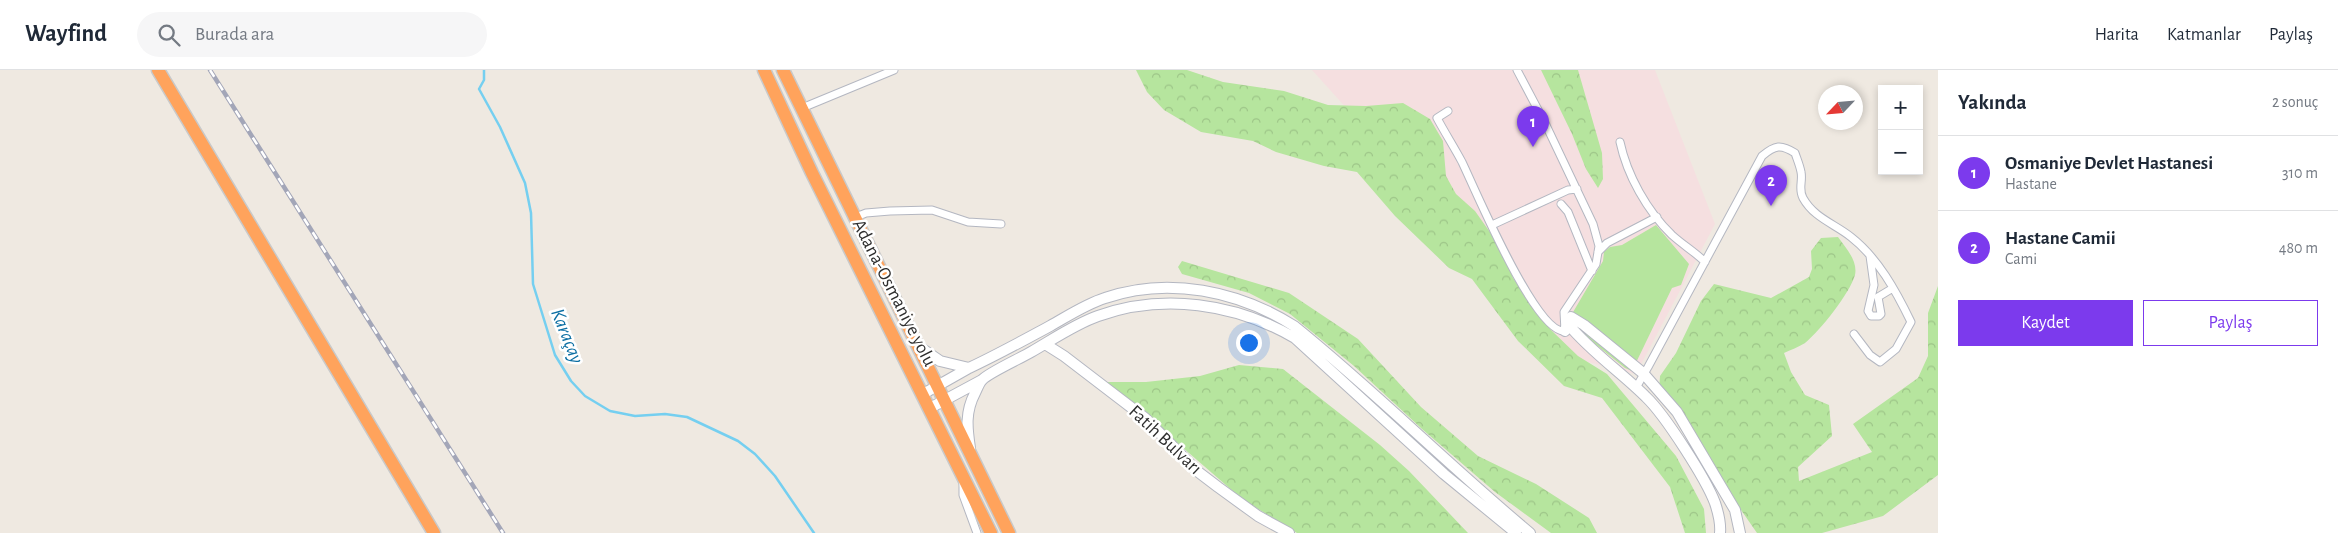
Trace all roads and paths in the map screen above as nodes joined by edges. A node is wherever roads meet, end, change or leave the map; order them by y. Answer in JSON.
{"nodes":[{"id":1,"x":150,"y":70,"type":"edge"},
{"id":2,"x":158,"y":70,"type":"edge"},
{"id":3,"x":764,"y":70,"type":"edge"},
{"id":4,"x":784,"y":70,"type":"edge"},
{"id":5,"x":894,"y":70,"type":"edge"},
{"id":6,"x":1517,"y":70,"type":"edge"},
{"id":7,"x":802,"y":108,"type":"junction"},
{"id":8,"x":1448,"y":111,"type":"dead end"},
{"id":9,"x":1620,"y":142,"type":"dead end"},
{"id":10,"x":1577,"y":189,"type":"junction"},
{"id":11,"x":1561,"y":204,"type":"dead end"},
{"id":12,"x":856,"y":217,"type":"junction"},
{"id":13,"x":1658,"y":217,"type":"junction"},
{"id":14,"x":1001,"y":224,"type":"dead end"},
{"id":15,"x":1492,"y":226,"type":"junction"},
{"id":16,"x":1598,"y":252,"type":"junction"},
{"id":17,"x":1870,"y":256,"type":"junction"},
{"id":18,"x":1705,"y":262,"type":"junction"},
{"id":19,"x":1592,"y":271,"type":"junction"},
{"id":20,"x":1893,"y":288,"type":"junction"},
{"id":21,"x":1565,"y":331,"type":"junction"},
{"id":22,"x":1854,"y":334,"type":"dead end"},
{"id":23,"x":1044,"y":344,"type":"junction"},
{"id":24,"x":920,"y":348,"type":"junction"},
{"id":25,"x":969,"y":368,"type":"junction"},
{"id":26,"x":1644,"y":374,"type":"junction"},
{"id":27,"x":982,"y":380,"type":"junction"},
{"id":28,"x":938,"y":385,"type":"junction"},
{"id":29,"x":1634,"y":385,"type":"junction"},
{"id":30,"x":923,"y":394,"type":"junction"},
{"id":31,"x":946,"y":400,"type":"junction"},
{"id":32,"x":930,"y":408,"type":"junction"},
{"id":33,"x":970,"y":454,"type":"junction"},
{"id":34,"x":963,"y":476,"type":"junction"},
{"id":35,"x":425,"y":533,"type":"edge"},
{"id":36,"x":434,"y":533,"type":"edge"},
{"id":37,"x":977,"y":533,"type":"edge"},
{"id":38,"x":991,"y":533,"type":"edge"},
{"id":39,"x":1009,"y":533,"type":"edge"},
{"id":40,"x":1289,"y":533,"type":"edge"},
{"id":41,"x":1516,"y":533,"type":"edge"},
{"id":42,"x":1530,"y":533,"type":"edge"},
{"id":43,"x":1720,"y":533,"type":"edge"},
{"id":44,"x":1740,"y":533,"type":"edge"}],
"edges":[{"from":1,"to":35,"type":"highway"},
{"from":2,"to":36,"type":"highway"},
{"from":3,"to":30,"type":"highway","name":"Adana-Osmaniye yolu"},
{"from":4,"to":7,"type":"highway","name":"Adana-Osmaniye yolu"},
{"from":5,"to":7,"type":"street"},
{"from":6,"to":10,"type":"street"},
{"from":7,"to":12,"type":"highway","name":"Adana-Osmaniye yolu"},
{"from":8,"to":15,"type":"street"},
{"from":9,"to":13,"type":"street"},
{"from":10,"to":15,"type":"street"},
{"from":10,"to":16,"type":"street"},
{"from":11,"to":19,"type":"street"},
{"from":12,"to":14,"type":"street"},
{"from":12,"to":24,"type":"highway","name":"Adana-Osmaniye yolu"},
{"from":13,"to":16,"type":"street"},
{"from":13,"to":18,"type":"street"},
{"from":15,"to":21,"type":"street"},
{"from":16,"to":19,"type":"street"},
{"from":17,"to":18,"type":"street"},
{"from":17,"to":20,"type":"street"},
{"from":17,"to":20,"type":"street"},
{"from":18,"to":26,"type":"street"},
{"from":19,"to":21,"type":"street"},
{"from":20,"to":22,"type":"street"},
{"from":21,"to":26,"type":"street"},
{"from":21,"to":29,"type":"street"},
{"from":23,"to":27,"type":"street"},
{"from":23,"to":40,"type":"street","name":"Fatih Bulvarı"},
{"from":23,"to":41,"type":"street"},
{"from":24,"to":25,"type":"street"},
{"from":24,"to":28,"type":"highway","name":"Adana-Osmaniye yolu"},
{"from":25,"to":28,"type":"street"},
{"from":25,"to":42,"type":"street"},
{"from":26,"to":29,"type":"street"},
{"from":26,"to":44,"type":"street"},
{"from":27,"to":31,"type":"street"},
{"from":27,"to":33,"type":"street"},
{"from":28,"to":30,"type":"street"},
{"from":28,"to":31,"type":"highway","name":"Adana-Osmaniye yolu"},
{"from":29,"to":43,"type":"street"},
{"from":30,"to":32,"type":"highway","name":"Adana-Osmaniye yolu"},
{"from":31,"to":32,"type":"street"},
{"from":31,"to":33,"type":"highway","name":"Adana-Osmaniye yolu"},
{"from":32,"to":34,"type":"highway","name":"Adana-Osmaniye yolu"},
{"from":33,"to":39,"type":"highway","name":"Adana-Osmaniye yolu"},
{"from":34,"to":37,"type":"street"},
{"from":34,"to":38,"type":"highway","name":"Adana-Osmaniye yolu"}]}
